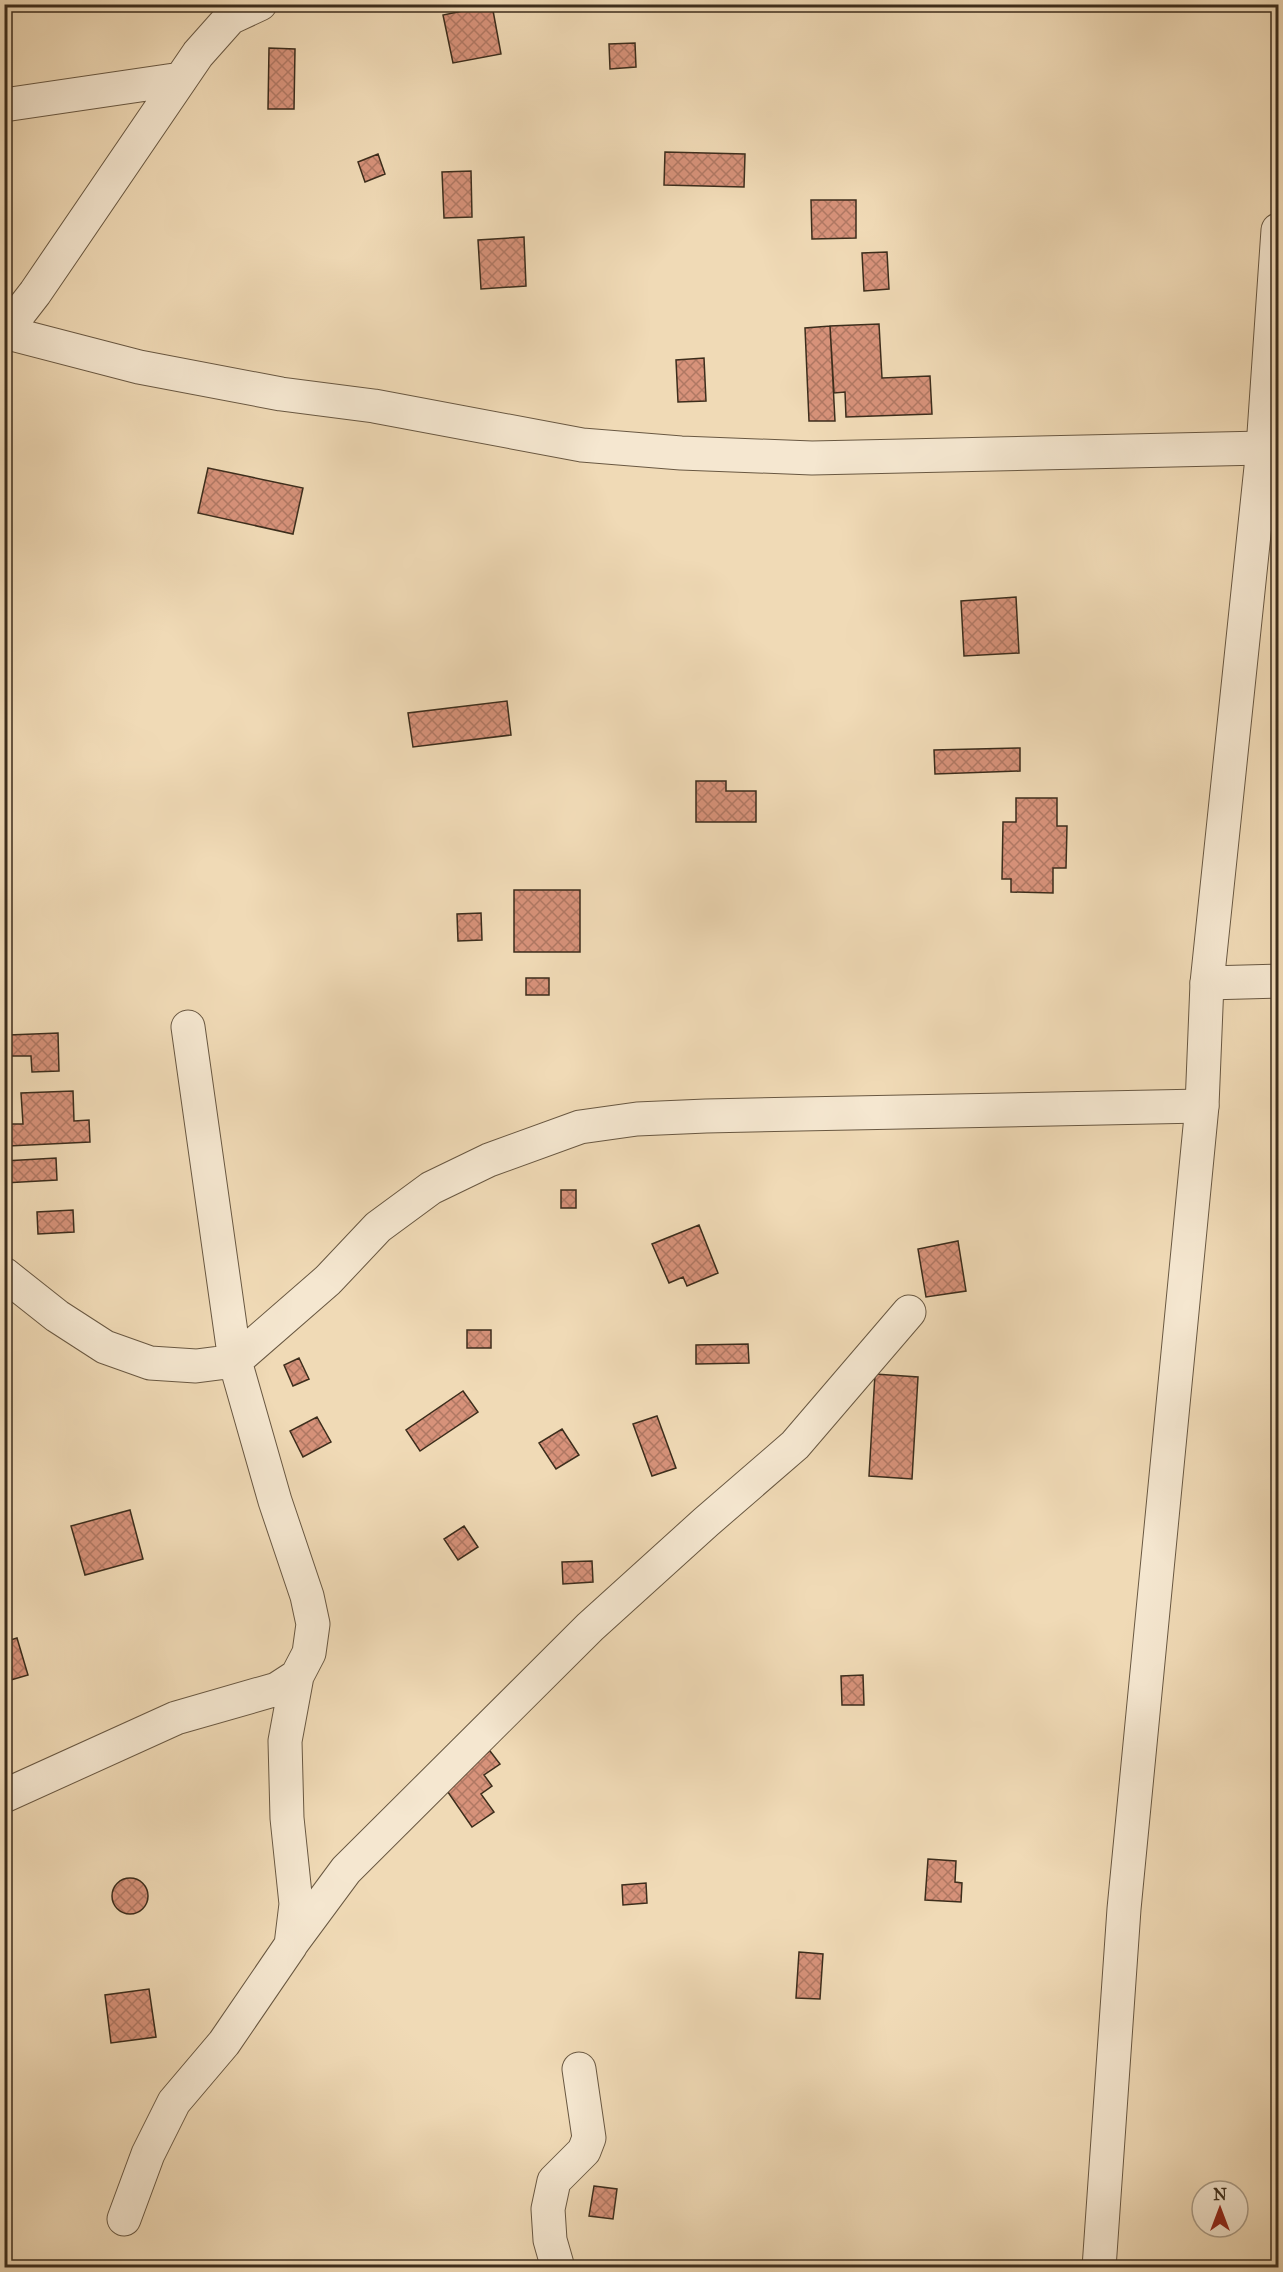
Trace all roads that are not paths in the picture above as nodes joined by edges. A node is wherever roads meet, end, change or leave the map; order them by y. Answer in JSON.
{"nodes":[{"id":1,"x":260,"y":4,"type":"edge"},
{"id":2,"x":181,"y":79,"type":"junction"},
{"id":3,"x":4,"y":105,"type":"edge"},
{"id":4,"x":1278,"y":230,"type":"edge"},
{"id":5,"x":5,"y":332,"type":"edge"},
{"id":6,"x":1271,"y":449,"type":"edge"},
{"id":7,"x":1278,"y":981,"type":"edge"},
{"id":8,"x":1207,"y":983,"type":"junction"},
{"id":9,"x":188,"y":1027,"type":"dead end"},
{"id":10,"x":1202,"y":1106,"type":"junction"},
{"id":11,"x":4,"y":1274,"type":"edge"},
{"id":12,"x":909,"y":1312,"type":"dead end"},
{"id":13,"x":235,"y":1361,"type":"junction"},
{"id":14,"x":297,"y":1676,"type":"junction"},
{"id":15,"x":4,"y":1796,"type":"edge"},
{"id":16,"x":291,"y":1945,"type":"junction"},
{"id":17,"x":579,"y":2069,"type":"dead end"},
{"id":18,"x":124,"y":2219,"type":"dead end"},
{"id":19,"x":558,"y":2268,"type":"edge"},
{"id":20,"x":1099,"y":2268,"type":"edge"}],
"edges":[{"from":1,"to":2,"type":"street"},
{"from":2,"to":3,"type":"street"},
{"from":2,"to":5,"type":"street"},
{"from":4,"to":6,"type":"street"},
{"from":5,"to":6,"type":"street"},
{"from":6,"to":8,"type":"street"},
{"from":7,"to":8,"type":"street"},
{"from":8,"to":10,"type":"street"},
{"from":9,"to":13,"type":"street"},
{"from":10,"to":13,"type":"street"},
{"from":10,"to":20,"type":"street"},
{"from":11,"to":13,"type":"street"},
{"from":12,"to":16,"type":"street"},
{"from":13,"to":14,"type":"street"},
{"from":14,"to":15,"type":"street"},
{"from":14,"to":16,"type":"street"},
{"from":16,"to":18,"type":"street"},
{"from":17,"to":19,"type":"street"}]}
